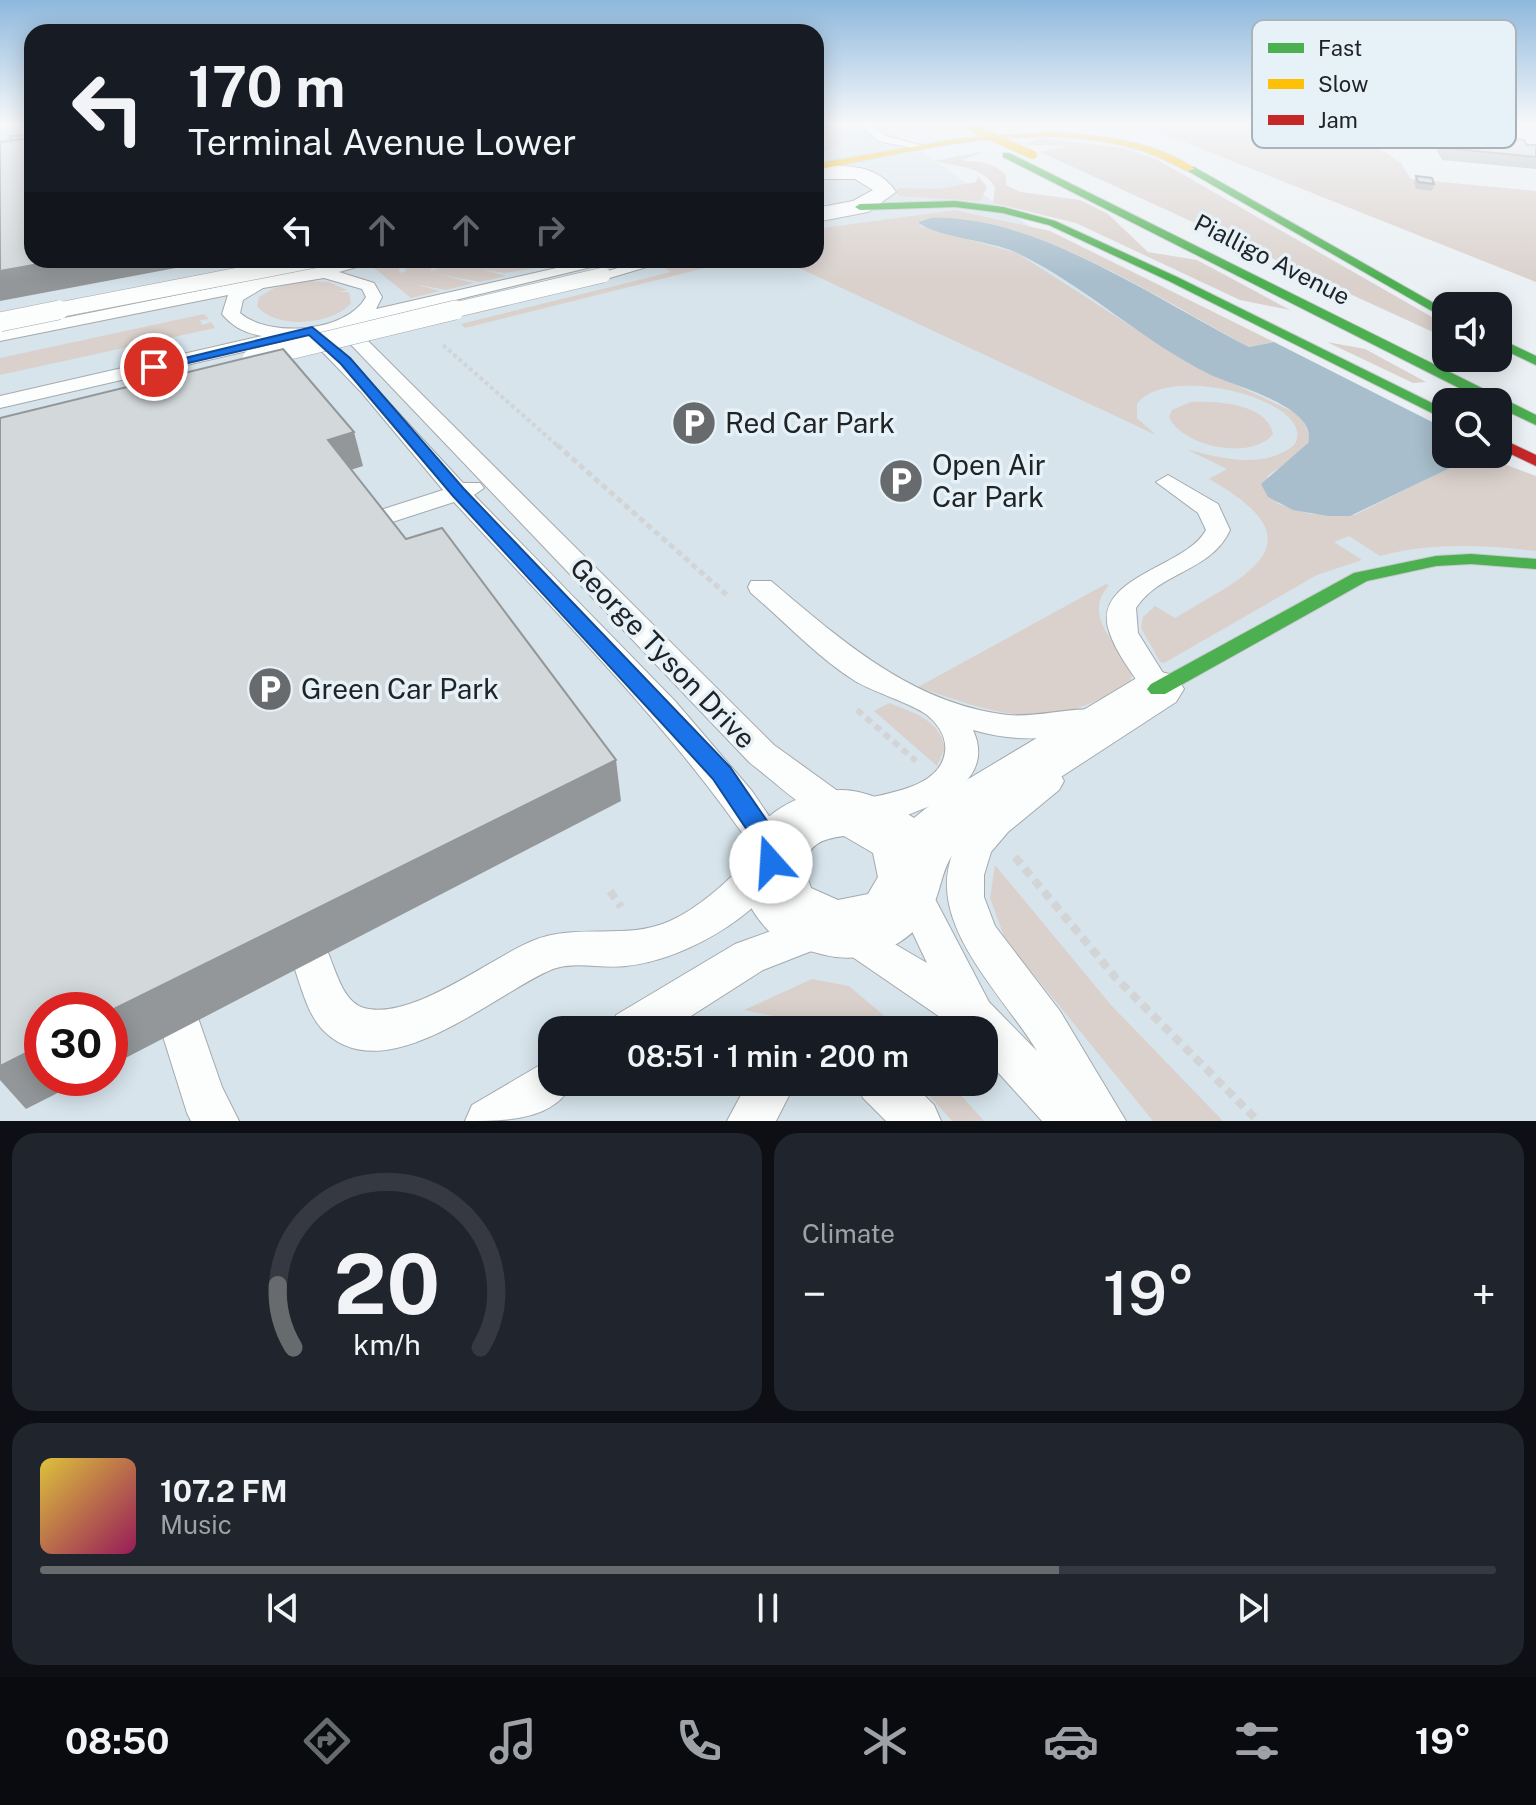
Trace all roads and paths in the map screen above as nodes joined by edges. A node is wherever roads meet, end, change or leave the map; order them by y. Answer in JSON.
{"nodes":[{"id":1,"x":861,"y":175,"type":"edge"},
{"id":2,"x":882,"y":175,"type":"edge"},
{"id":3,"x":1046,"y":175,"type":"edge"},
{"id":4,"x":1077,"y":175,"type":"edge"},
{"id":5,"x":1202,"y":175,"type":"edge"},
{"id":6,"x":878,"y":181,"type":"junction"},
{"id":7,"x":860,"y":207,"type":"junction"},
{"id":8,"x":824,"y":214,"type":"edge"},
{"id":9,"x":1239,"y":251,"type":"dead end"},
{"id":10,"x":254,"y":268,"type":"edge"},
{"id":11,"x":275,"y":268,"type":"edge"},
{"id":12,"x":290,"y":268,"type":"edge"},
{"id":13,"x":334,"y":268,"type":"edge"},
{"id":14,"x":607,"y":268,"type":"edge"},
{"id":15,"x":300,"y":275,"type":"junction"},
{"id":16,"x":260,"y":283,"type":"junction"},
{"id":17,"x":1432,"y":307,"type":"edge"},
{"id":18,"x":414,"y":320,"type":"junction"},
{"id":19,"x":0,"y":322,"type":"edge"},
{"id":20,"x":347,"y":322,"type":"junction"},
{"id":21,"x":310,"y":331,"type":"junction"},
{"id":22,"x":0,"y":336,"type":"edge"},
{"id":23,"x":1512,"y":349,"type":"edge"},
{"id":24,"x":1536,"y":361,"type":"edge"},
{"id":25,"x":0,"y":402,"type":"edge"},
{"id":26,"x":1432,"y":409,"type":"edge"},
{"id":27,"x":0,"y":419,"type":"edge"},
{"id":28,"x":1536,"y":421,"type":"edge"},
{"id":29,"x":1512,"y":449,"type":"edge"},
{"id":30,"x":1536,"y":461,"type":"edge"},
{"id":31,"x":494,"y":480,"type":"junction"},
{"id":32,"x":1168,"y":482,"type":"dead end"},
{"id":33,"x":458,"y":493,"type":"junction"},
{"id":34,"x":374,"y":520,"type":"edge"},
{"id":35,"x":1536,"y":564,"type":"edge"},
{"id":36,"x":748,"y":595,"type":"joint"},
{"id":37,"x":1146,"y":697,"type":"junction"},
{"id":38,"x":927,"y":703,"type":"junction"},
{"id":39,"x":855,"y":708,"type":"dead end"},
{"id":40,"x":941,"y":784,"type":"junction"},
{"id":41,"x":850,"y":814,"type":"junction"},
{"id":42,"x":989,"y":830,"type":"junction"},
{"id":43,"x":773,"y":856,"type":"junction"},
{"id":44,"x":910,"y":882,"type":"junction"},
{"id":45,"x":610,"y":891,"type":"dead end"},
{"id":46,"x":627,"y":916,"type":"dead end"},
{"id":47,"x":833,"y":928,"type":"junction"},
{"id":48,"x":312,"y":961,"type":"dead end"},
{"id":49,"x":654,"y":1016,"type":"edge"},
{"id":50,"x":974,"y":1016,"type":"joint"},
{"id":51,"x":182,"y":1030,"type":"dead end"},
{"id":52,"x":998,"y":1041,"type":"edge"},
{"id":53,"x":538,"y":1089,"type":"edge"},
{"id":54,"x":765,"y":1096,"type":"edge"},
{"id":55,"x":893,"y":1096,"type":"edge"},
{"id":56,"x":216,"y":1121,"type":"edge"},
{"id":57,"x":488,"y":1121,"type":"edge"},
{"id":58,"x":750,"y":1121,"type":"edge"},
{"id":59,"x":918,"y":1121,"type":"edge"},
{"id":60,"x":1073,"y":1121,"type":"edge"},
{"id":61,"x":1103,"y":1121,"type":"edge"},
{"id":62,"x":1258,"y":1121,"type":"edge"}],
"edges":[{"from":1,"to":6,"type":"street"},
{"from":2,"to":6,"type":"main road"},
{"from":3,"to":28,"type":"main road","name":"Pialligo Avenue"},
{"from":4,"to":9,"type":"main road","name":"Pialligo Avenue","bridge":true},
{"from":5,"to":17,"type":"main road"},
{"from":6,"to":7,"type":"street"},
{"from":7,"to":8,"type":"street"},
{"from":7,"to":26,"type":"main road"},
{"from":10,"to":16,"type":"lane"},
{"from":11,"to":19,"type":"lane","bridge":true},
{"from":12,"to":15,"type":"lane"},
{"from":13,"to":15,"type":"lane"},
{"from":14,"to":18,"type":"lane","bridge":true},
{"from":14,"to":20,"type":"lane"},
{"from":15,"to":16,"type":"lane"},
{"from":15,"to":20,"type":"lane"},
{"from":16,"to":21,"type":"lane"},
{"from":16,"to":22,"type":"lane"},
{"from":18,"to":27,"type":"lane","bridge":true},
{"from":18,"to":36,"type":"path"},
{"from":20,"to":21,"type":"lane"},
{"from":20,"to":31,"type":"lane","name":"George Tyson Drive"},
{"from":21,"to":25,"type":"lane"},
{"from":21,"to":33,"type":"lane","name":"George Tyson Drive"},
{"from":23,"to":24,"type":"main road"},
{"from":29,"to":30,"type":"main road"},
{"from":31,"to":33,"type":"lane"},
{"from":31,"to":41,"type":"lane","name":"George Tyson Drive"},
{"from":32,"to":37,"type":"lane"},
{"from":33,"to":34,"type":"lane"},
{"from":33,"to":43,"type":"lane","name":"George Tyson Drive"},
{"from":35,"to":37,"type":"main road"},
{"from":36,"to":38,"type":"lane"},
{"from":37,"to":38,"type":"lane"},
{"from":37,"to":42,"type":"lane"},
{"from":37,"to":44,"type":"street"},
{"from":38,"to":40,"type":"lane"},
{"from":39,"to":40,"type":"path"},
{"from":40,"to":41,"type":"lane"},
{"from":41,"to":43,"type":"street"},
{"from":41,"to":44,"type":"street"},
{"from":42,"to":61,"type":"lane"},
{"from":42,"to":62,"type":"path"},
{"from":43,"to":47,"type":"street"},
{"from":43,"to":48,"type":"lane"},
{"from":44,"to":47,"type":"street"},
{"from":44,"to":50,"type":"lane"},
{"from":45,"to":46,"type":"path"},
{"from":47,"to":49,"type":"lane"},
{"from":47,"to":50,"type":"lane"},
{"from":51,"to":56,"type":"lane"},
{"from":52,"to":60,"type":"lane"},
{"from":53,"to":57,"type":"lane"},
{"from":54,"to":58,"type":"lane"},
{"from":55,"to":59,"type":"lane"}]}
